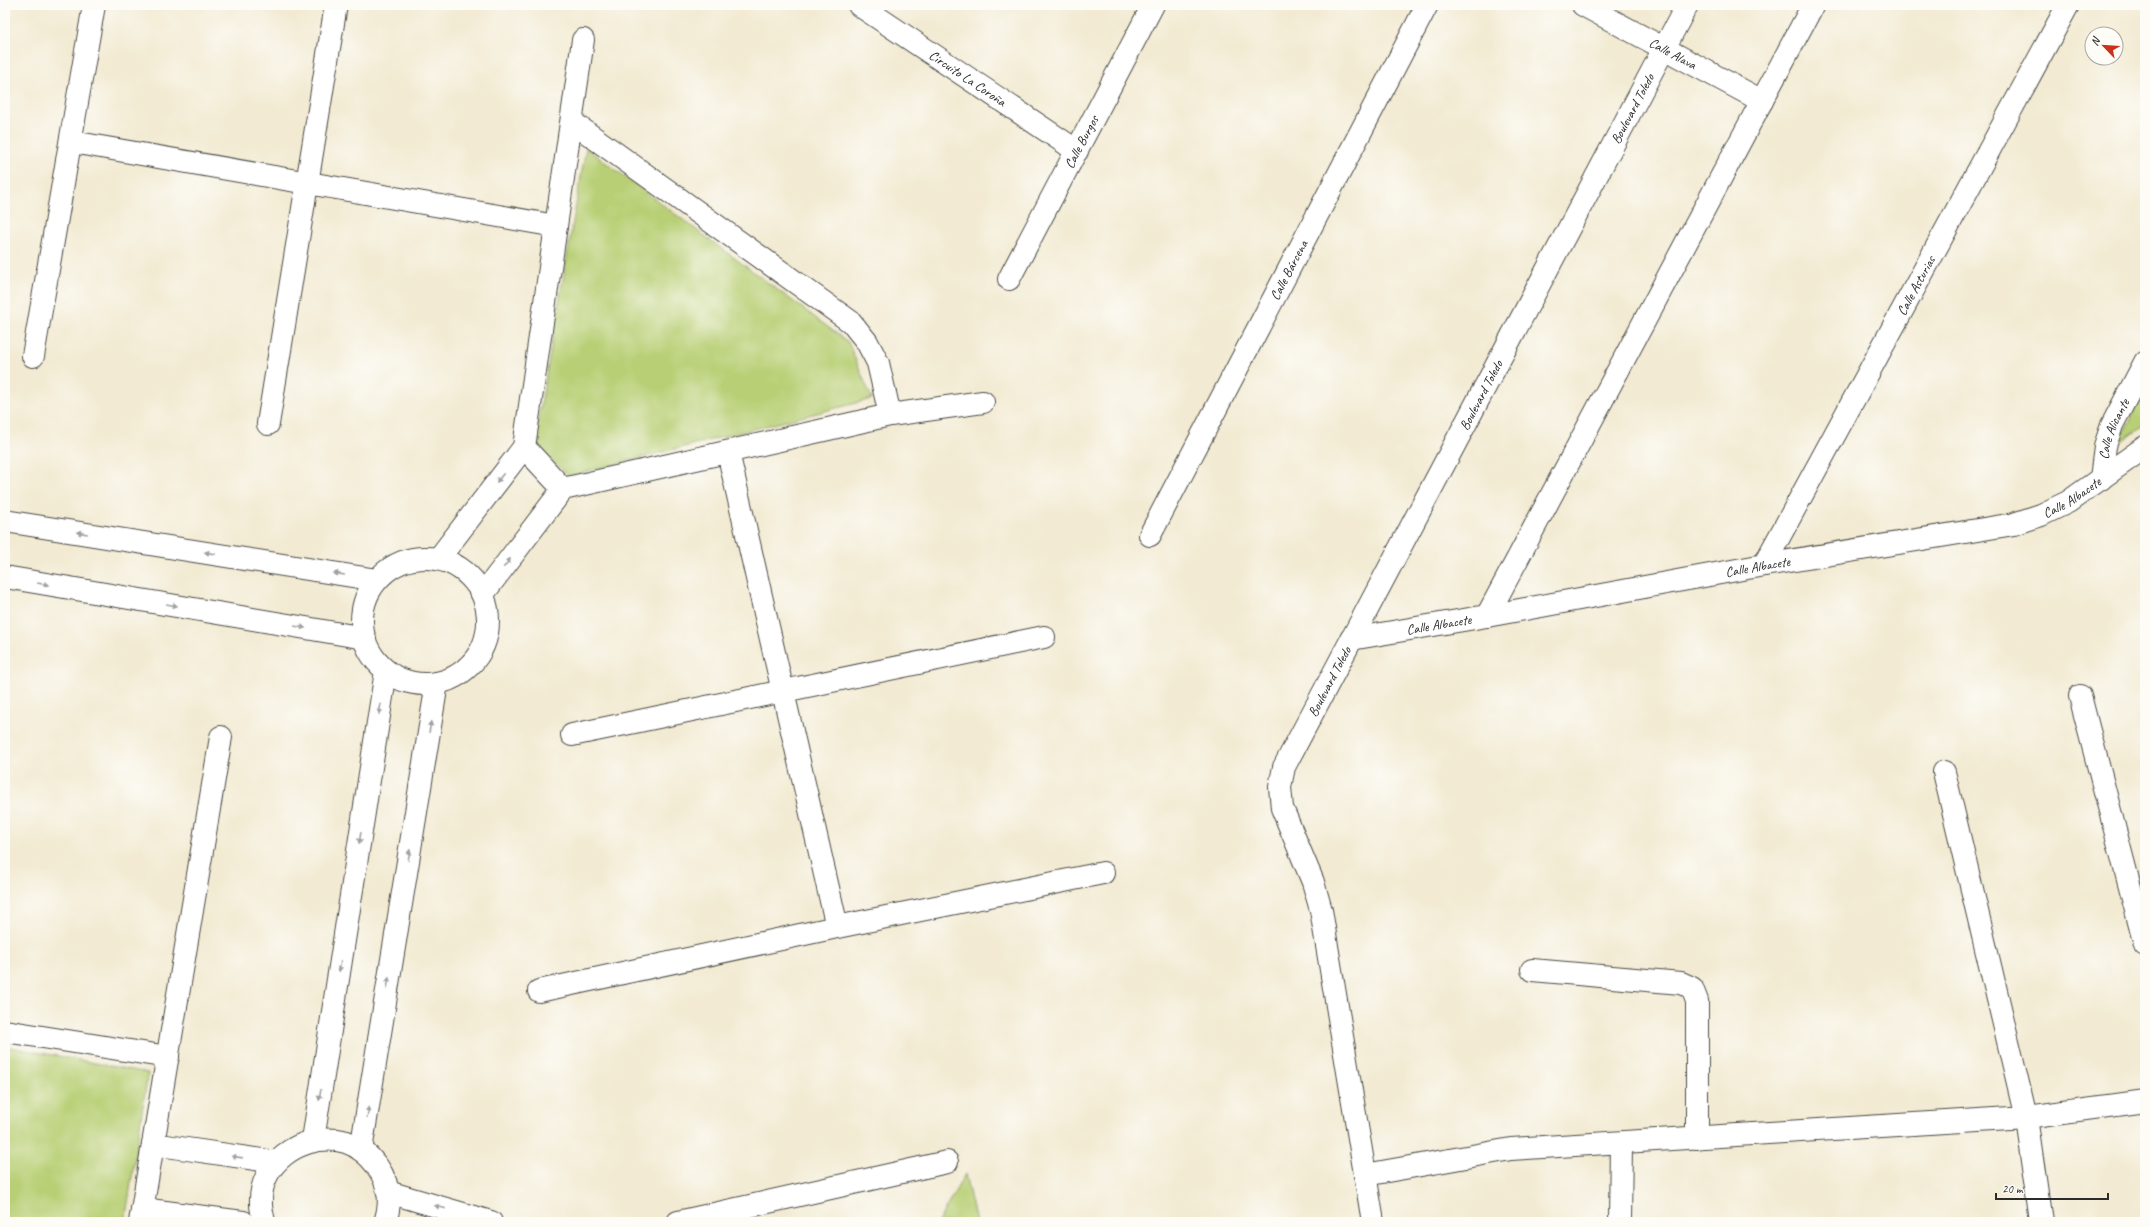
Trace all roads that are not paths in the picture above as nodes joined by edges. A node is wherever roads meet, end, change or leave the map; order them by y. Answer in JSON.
{"nodes":[{"id":1,"x":94,"y":5,"type":"edge"},
{"id":2,"x":336,"y":5,"type":"edge"},
{"id":3,"x":859,"y":5,"type":"edge"},
{"id":4,"x":1153,"y":5,"type":"edge"},
{"id":5,"x":1427,"y":5,"type":"edge"},
{"id":6,"x":1583,"y":5,"type":"edge"},
{"id":7,"x":1687,"y":5,"type":"edge"},
{"id":8,"x":1813,"y":5,"type":"edge"},
{"id":9,"x":2068,"y":5,"type":"edge"},
{"id":10,"x":583,"y":40,"type":"dead end"},
{"id":11,"x":1664,"y":48,"type":"junction"},
{"id":12,"x":1762,"y":101,"type":"junction"},
{"id":13,"x":572,"y":122,"type":"junction"},
{"id":14,"x":72,"y":142,"type":"junction"},
{"id":15,"x":1076,"y":151,"type":"junction"},
{"id":16,"x":307,"y":183,"type":"junction"},
{"id":17,"x":556,"y":226,"type":"junction"},
{"id":18,"x":1009,"y":279,"type":"dead end"},
{"id":19,"x":34,"y":356,"type":"dead end"},
{"id":20,"x":2145,"y":362,"type":"edge"},
{"id":21,"x":983,"y":402,"type":"dead end"},
{"id":22,"x":890,"y":415,"type":"junction"},
{"id":23,"x":268,"y":424,"type":"dead end"},
{"id":24,"x":524,"y":447,"type":"junction"},
{"id":25,"x":2145,"y":447,"type":"edge"},
{"id":26,"x":728,"y":452,"type":"junction"},
{"id":27,"x":2101,"y":479,"type":"junction"},
{"id":28,"x":563,"y":489,"type":"junction"},
{"id":29,"x":5,"y":521,"type":"edge"},
{"id":30,"x":1150,"y":535,"type":"dead end"},
{"id":31,"x":439,"y":558,"type":"junction"},
{"id":32,"x":1764,"y":565,"type":"junction"},
{"id":33,"x":5,"y":577,"type":"edge"},
{"id":34,"x":377,"y":580,"type":"junction"},
{"id":35,"x":483,"y":594,"type":"junction"},
{"id":36,"x":1487,"y":616,"type":"junction"},
{"id":37,"x":1044,"y":637,"type":"dead end"},
{"id":38,"x":364,"y":638,"type":"junction"},
{"id":39,"x":1351,"y":639,"type":"junction"},
{"id":40,"x":386,"y":671,"type":"junction"},
{"id":41,"x":437,"y":683,"type":"junction"},
{"id":42,"x":783,"y":692,"type":"junction"},
{"id":43,"x":2080,"y":696,"type":"dead end"},
{"id":44,"x":572,"y":735,"type":"dead end"},
{"id":45,"x":220,"y":736,"type":"dead end"},
{"id":46,"x":1944,"y":772,"type":"dead end"},
{"id":47,"x":1103,"y":873,"type":"dead end"},
{"id":48,"x":837,"y":927,"type":"junction"},
{"id":49,"x":2145,"y":945,"type":"edge"},
{"id":50,"x":1532,"y":970,"type":"dead end"},
{"id":51,"x":539,"y":991,"type":"dead end"},
{"id":52,"x":5,"y":1031,"type":"edge"},
{"id":53,"x":168,"y":1057,"type":"junction"},
{"id":54,"x":2145,"y":1101,"type":"edge"},
{"id":55,"x":2026,"y":1117,"type":"junction"},
{"id":56,"x":1697,"y":1138,"type":"junction"},
{"id":57,"x":314,"y":1140,"type":"junction"},
{"id":58,"x":1621,"y":1143,"type":"junction"},
{"id":59,"x":153,"y":1144,"type":"junction"},
{"id":60,"x":361,"y":1150,"type":"junction"},
{"id":61,"x":276,"y":1162,"type":"junction"},
{"id":62,"x":947,"y":1162,"type":"dead end"},
{"id":63,"x":1365,"y":1175,"type":"junction"},
{"id":64,"x":388,"y":1192,"type":"junction"},
{"id":65,"x":141,"y":1216,"type":"edge"},
{"id":66,"x":243,"y":1222,"type":"edge"},
{"id":67,"x":264,"y":1222,"type":"edge"},
{"id":68,"x":385,"y":1222,"type":"edge"},
{"id":69,"x":491,"y":1222,"type":"edge"},
{"id":70,"x":678,"y":1222,"type":"edge"},
{"id":71,"x":1373,"y":1222,"type":"edge"},
{"id":72,"x":1620,"y":1222,"type":"edge"},
{"id":73,"x":2041,"y":1222,"type":"edge"}],
"edges":[{"from":1,"to":14,"type":"street"},
{"from":2,"to":16,"type":"street"},
{"from":3,"to":15,"type":"street","name":"Circuito La Coroña"},
{"from":4,"to":15,"type":"street","name":"Calle Burgos"},
{"from":5,"to":30,"type":"street","name":"Calle Bárcena"},
{"from":6,"to":11,"type":"street","name":"Calle Alava"},
{"from":7,"to":11,"type":"street","name":"Boulevard Toledo"},
{"from":8,"to":12,"type":"street"},
{"from":9,"to":32,"type":"street","name":"Calle Asturias"},
{"from":10,"to":13,"type":"street"},
{"from":11,"to":12,"type":"street","name":"Calle Alava"},
{"from":11,"to":39,"type":"street","name":"Boulevard Toledo"},
{"from":12,"to":36,"type":"street"},
{"from":13,"to":17,"type":"street"},
{"from":13,"to":22,"type":"street"},
{"from":14,"to":16,"type":"street"},
{"from":14,"to":19,"type":"street"},
{"from":15,"to":18,"type":"street","name":"Calle Burgos"},
{"from":16,"to":17,"type":"street"},
{"from":16,"to":23,"type":"street"},
{"from":17,"to":24,"type":"street"},
{"from":20,"to":27,"type":"street","name":"Calle Alicante"},
{"from":21,"to":22,"type":"street"},
{"from":22,"to":26,"type":"street"},
{"from":24,"to":28,"type":"street"},
{"from":24,"to":31,"type":"street","one_way":true},
{"from":25,"to":27,"type":"street","name":"Calle Albacete"},
{"from":26,"to":28,"type":"street"},
{"from":26,"to":42,"type":"street"},
{"from":27,"to":32,"type":"street","name":"Calle Albacete"},
{"from":35,"to":28,"type":"street","one_way":true},
{"from":34,"to":29,"type":"street","one_way":true},
{"from":31,"to":34,"type":"street"},
{"from":31,"to":35,"type":"street"},
{"from":32,"to":36,"type":"street","name":"Calle Albacete"},
{"from":33,"to":38,"type":"street","one_way":true},
{"from":34,"to":38,"type":"street"},
{"from":35,"to":41,"type":"street"},
{"from":36,"to":39,"type":"street","name":"Calle Albacete"},
{"from":37,"to":42,"type":"street"},
{"from":38,"to":40,"type":"street"},
{"from":39,"to":63,"type":"street","name":"Boulevard Toledo"},
{"from":40,"to":41,"type":"street"},
{"from":40,"to":57,"type":"street","one_way":true},
{"from":60,"to":41,"type":"street","one_way":true},
{"from":42,"to":44,"type":"street"},
{"from":42,"to":48,"type":"street"},
{"from":43,"to":49,"type":"street"},
{"from":45,"to":53,"type":"street"},
{"from":46,"to":55,"type":"street"},
{"from":47,"to":48,"type":"street"},
{"from":48,"to":51,"type":"street"},
{"from":50,"to":56,"type":"street"},
{"from":52,"to":53,"type":"street"},
{"from":53,"to":59,"type":"street"},
{"from":54,"to":55,"type":"street"},
{"from":55,"to":56,"type":"street"},
{"from":55,"to":73,"type":"street"},
{"from":56,"to":58,"type":"street"},
{"from":57,"to":60,"type":"street"},
{"from":57,"to":61,"type":"street"},
{"from":58,"to":63,"type":"street"},
{"from":58,"to":72,"type":"street"},
{"from":61,"to":59,"type":"street","one_way":true},
{"from":59,"to":65,"type":"street"},
{"from":60,"to":64,"type":"street"},
{"from":61,"to":67,"type":"street"},
{"from":62,"to":70,"type":"street"},
{"from":63,"to":71,"type":"street","name":"Boulevard Toledo"},
{"from":64,"to":68,"type":"street"},
{"from":69,"to":64,"type":"street","one_way":true},
{"from":65,"to":66,"type":"street"}]}
